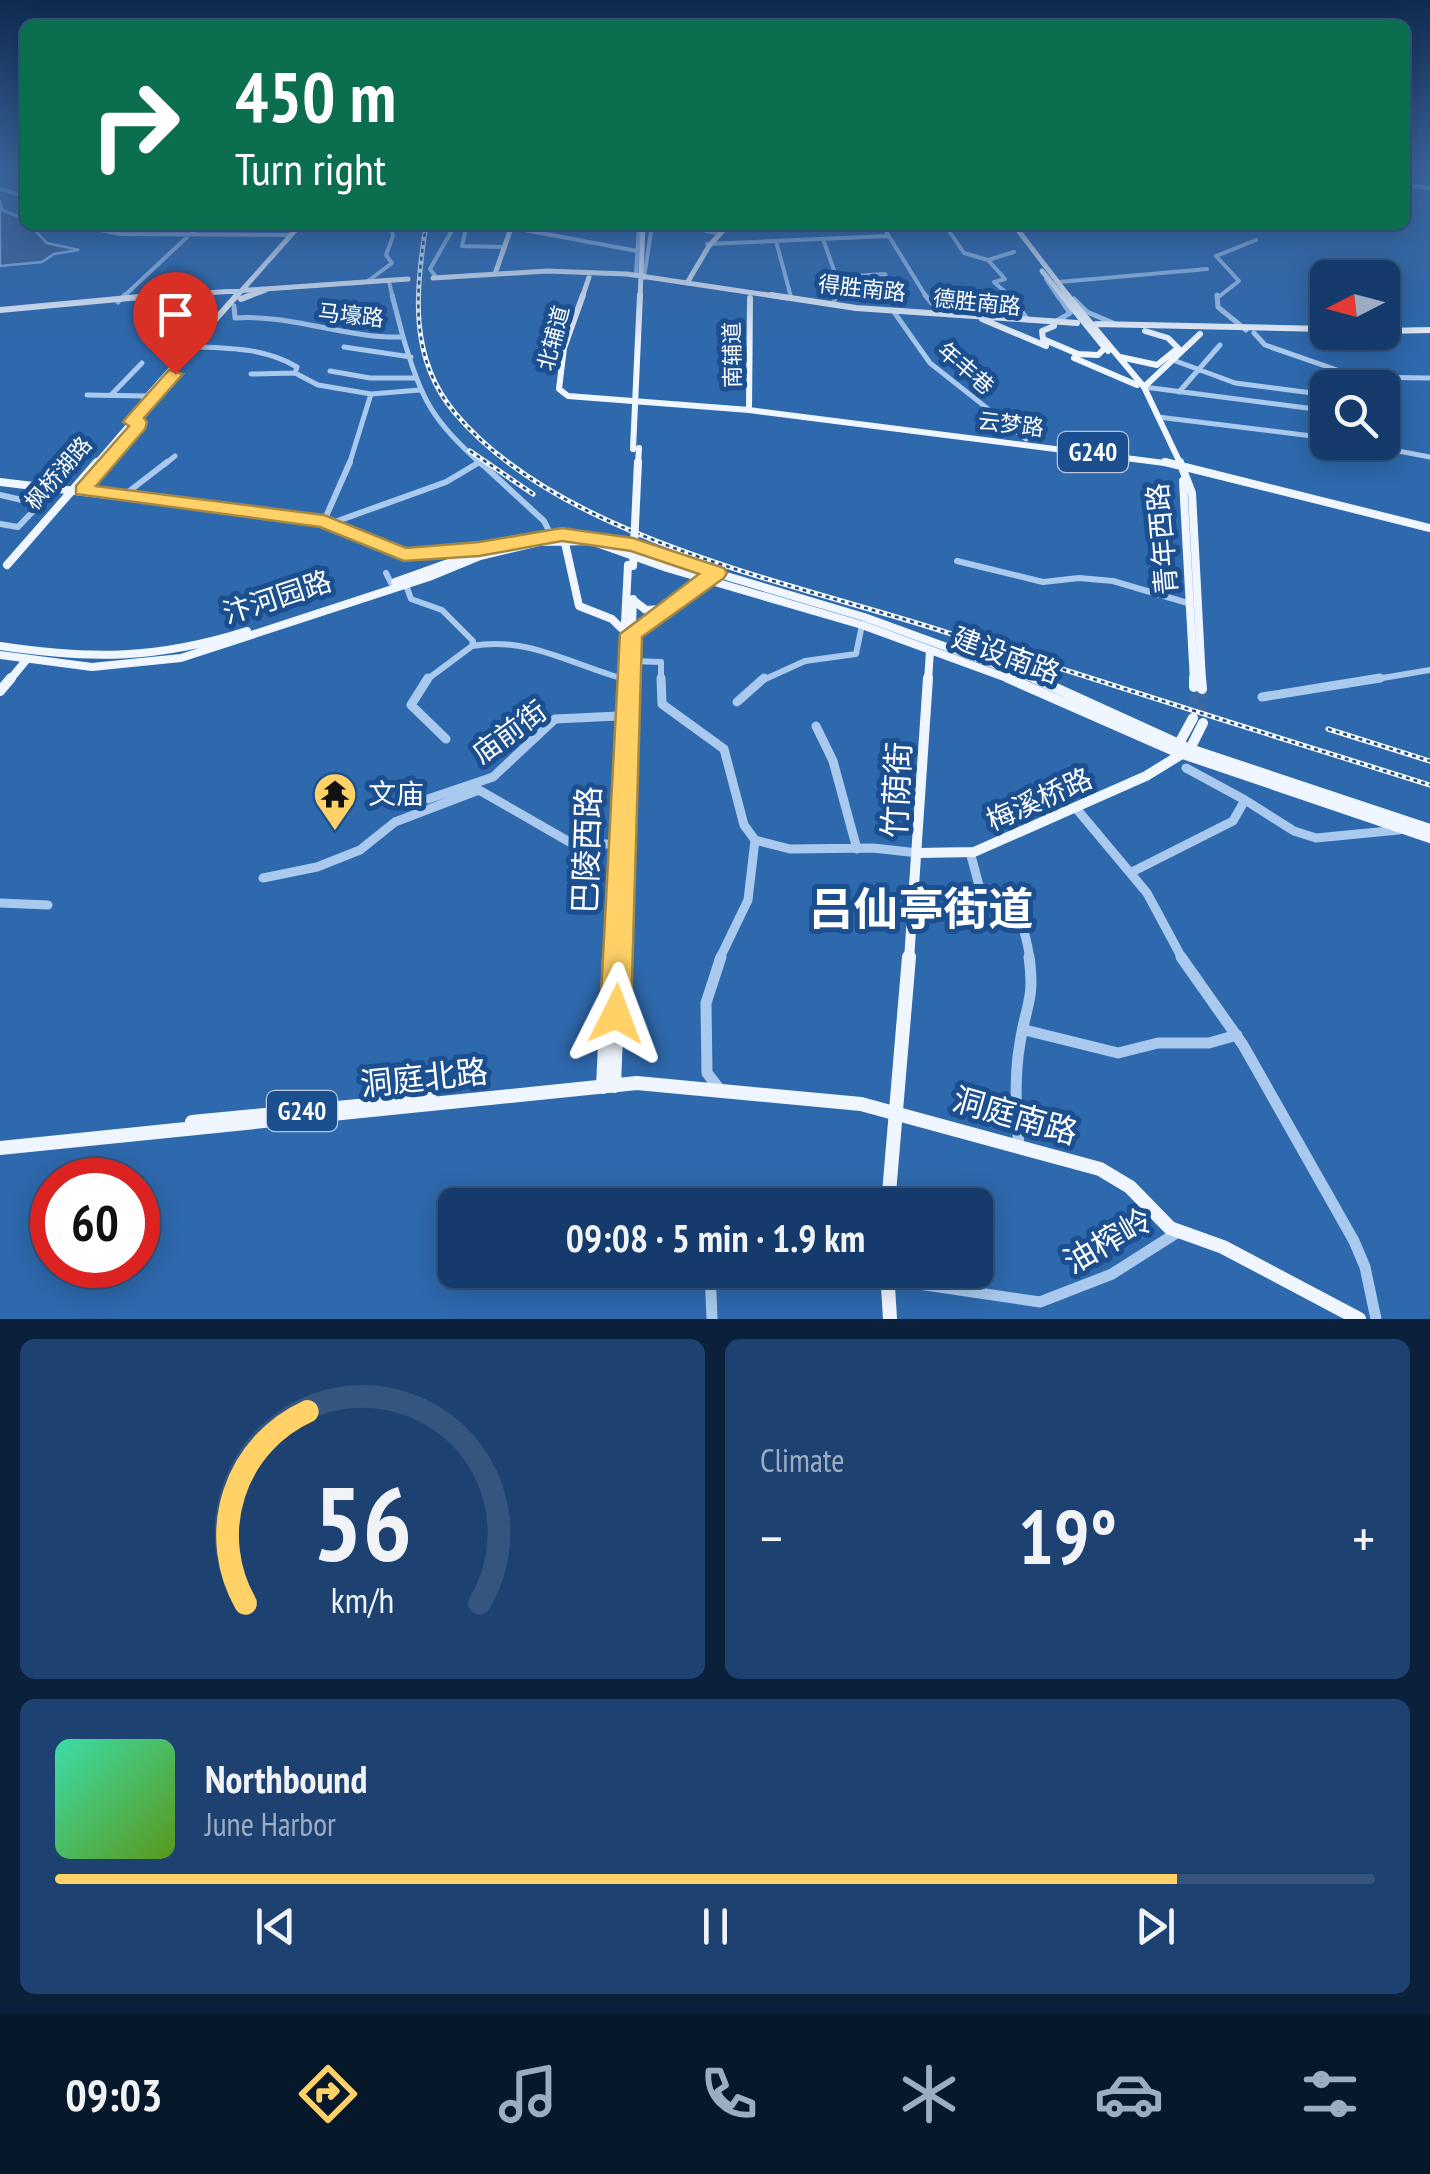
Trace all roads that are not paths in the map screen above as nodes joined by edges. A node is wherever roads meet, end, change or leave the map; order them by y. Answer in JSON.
{"nodes":[{"id":1,"x":101,"y":230,"type":"edge"},
{"id":2,"x":194,"y":230,"type":"edge"},
{"id":3,"x":298,"y":230,"type":"edge"},
{"id":4,"x":300,"y":230,"type":"edge"},
{"id":5,"x":392,"y":230,"type":"edge"},
{"id":6,"x":452,"y":230,"type":"edge"},
{"id":7,"x":512,"y":230,"type":"edge"},
{"id":8,"x":513,"y":230,"type":"edge"},
{"id":9,"x":534,"y":230,"type":"edge"},
{"id":10,"x":643,"y":230,"type":"edge"},
{"id":11,"x":645,"y":230,"type":"edge"},
{"id":12,"x":702,"y":230,"type":"edge"},
{"id":13,"x":720,"y":230,"type":"edge"},
{"id":14,"x":722,"y":230,"type":"edge"},
{"id":15,"x":885,"y":230,"type":"edge"},
{"id":16,"x":948,"y":230,"type":"edge"},
{"id":17,"x":1016,"y":230,"type":"edge"},
{"id":18,"x":465,"y":233,"type":"dead end"},
{"id":19,"x":716,"y":233,"type":"junction"},
{"id":20,"x":189,"y":235,"type":"junction"},
{"id":21,"x":292,"y":235,"type":"junction"},
{"id":22,"x":888,"y":236,"type":"junction"},
{"id":23,"x":823,"y":239,"type":"junction"},
{"id":24,"x":1256,"y":240,"type":"dead end"},
{"id":25,"x":776,"y":241,"type":"junction"},
{"id":26,"x":709,"y":244,"type":"junction"},
{"id":27,"x":505,"y":246,"type":"junction"},
{"id":28,"x":637,"y":251,"type":"junction"},
{"id":29,"x":1014,"y":252,"type":"dead end"},
{"id":30,"x":988,"y":260,"type":"junction"},
{"id":31,"x":1207,"y":269,"type":"dead end"},
{"id":32,"x":1045,"y":271,"type":"junction"},
{"id":33,"x":497,"y":273,"type":"junction"},
{"id":34,"x":591,"y":274,"type":"junction"},
{"id":35,"x":641,"y":275,"type":"junction"},
{"id":36,"x":262,"y":276,"type":"junction"},
{"id":37,"x":836,"y":277,"type":"junction"},
{"id":38,"x":434,"y":278,"type":"joint"},
{"id":39,"x":368,"y":281,"type":"junction"},
{"id":40,"x":389,"y":282,"type":"junction"},
{"id":41,"x":685,"y":282,"type":"junction"},
{"id":42,"x":1058,"y":282,"type":"junction"},
{"id":43,"x":272,"y":287,"type":"junction"},
{"id":44,"x":892,"y":288,"type":"dead end"},
{"id":45,"x":246,"y":291,"type":"junction"},
{"id":46,"x":791,"y":297,"type":"junction"},
{"id":47,"x":750,"y":298,"type":"junction"},
{"id":48,"x":120,"y":301,"type":"junction"},
{"id":49,"x":833,"y":304,"type":"junction"},
{"id":50,"x":234,"y":306,"type":"junction"},
{"id":51,"x":0,"y":311,"type":"edge"},
{"id":52,"x":894,"y":312,"type":"junction"},
{"id":53,"x":940,"y":313,"type":"junction"},
{"id":54,"x":980,"y":318,"type":"junction"},
{"id":55,"x":1028,"y":320,"type":"junction"},
{"id":56,"x":1054,"y":324,"type":"junction"},
{"id":57,"x":1080,"y":325,"type":"dead end"},
{"id":58,"x":1098,"y":326,"type":"joint"},
{"id":59,"x":1132,"y":326,"type":"junction"},
{"id":60,"x":1430,"y":329,"type":"edge"},
{"id":61,"x":1400,"y":330,"type":"edge"},
{"id":62,"x":1142,"y":331,"type":"junction"},
{"id":63,"x":1250,"y":331,"type":"junction"},
{"id":64,"x":1310,"y":331,"type":"edge"},
{"id":65,"x":1200,"y":334,"type":"junction"},
{"id":66,"x":403,"y":338,"type":"junction"},
{"id":67,"x":1220,"y":345,"type":"dead end"},
{"id":68,"x":198,"y":347,"type":"junction"},
{"id":69,"x":344,"y":347,"type":"dead end"},
{"id":70,"x":1105,"y":348,"type":"junction"},
{"id":71,"x":1118,"y":355,"type":"junction"},
{"id":72,"x":411,"y":357,"type":"junction"},
{"id":73,"x":1173,"y":360,"type":"junction"},
{"id":74,"x":142,"y":364,"type":"dead end"},
{"id":75,"x":330,"y":371,"type":"dead end"},
{"id":76,"x":1198,"y":371,"type":"junction"},
{"id":77,"x":295,"y":373,"type":"junction"},
{"id":78,"x":250,"y":374,"type":"dead end"},
{"id":79,"x":416,"y":378,"type":"junction"},
{"id":80,"x":1430,"y":378,"type":"edge"},
{"id":81,"x":1141,"y":386,"type":"junction"},
{"id":82,"x":420,"y":390,"type":"junction"},
{"id":83,"x":1180,"y":392,"type":"junction"},
{"id":84,"x":1310,"y":393,"type":"edge"},
{"id":85,"x":371,"y":394,"type":"junction"},
{"id":86,"x":87,"y":395,"type":"dead end"},
{"id":87,"x":111,"y":395,"type":"junction"},
{"id":88,"x":148,"y":399,"type":"junction"},
{"id":89,"x":639,"y":400,"type":"junction"},
{"id":90,"x":750,"y":408,"type":"junction"},
{"id":91,"x":1310,"y":408,"type":"edge"},
{"id":92,"x":1158,"y":417,"type":"junction"},
{"id":93,"x":132,"y":422,"type":"junction"},
{"id":94,"x":1310,"y":435,"type":"edge"},
{"id":95,"x":1026,"y":440,"type":"junction"},
{"id":96,"x":1400,"y":451,"type":"edge"},
{"id":97,"x":175,"y":456,"type":"dead end"},
{"id":98,"x":1430,"y":457,"type":"edge"},
{"id":99,"x":1178,"y":462,"type":"junction"},
{"id":100,"x":478,"y":463,"type":"junction"},
{"id":101,"x":0,"y":479,"type":"edge"},
{"id":102,"x":58,"y":485,"type":"junction"},
{"id":103,"x":85,"y":487,"type":"junction"},
{"id":104,"x":0,"y":495,"type":"edge"},
{"id":105,"x":123,"y":496,"type":"junction"},
{"id":106,"x":39,"y":504,"type":"junction"},
{"id":107,"x":328,"y":522,"type":"junction"},
{"id":108,"x":0,"y":524,"type":"edge"},
{"id":109,"x":1430,"y":526,"type":"edge"},
{"id":110,"x":557,"y":537,"type":"junction"},
{"id":111,"x":479,"y":549,"type":"junction"},
{"id":112,"x":957,"y":561,"type":"dead end"},
{"id":113,"x":2,"y":566,"type":"edge"},
{"id":114,"x":714,"y":576,"type":"junction"},
{"id":115,"x":406,"y":585,"type":"junction"},
{"id":116,"x":630,"y":601,"type":"junction"},
{"id":117,"x":1190,"y":604,"type":"junction"},
{"id":118,"x":671,"y":608,"type":"junction"},
{"id":119,"x":586,"y":612,"type":"junction"},
{"id":120,"x":862,"y":625,"type":"junction"},
{"id":121,"x":628,"y":626,"type":"junction"},
{"id":122,"x":179,"y":640,"type":"dead end"},
{"id":123,"x":472,"y":646,"type":"junction"},
{"id":124,"x":1,"y":649,"type":"edge"},
{"id":125,"x":182,"y":651,"type":"junction"},
{"id":126,"x":930,"y":651,"type":"junction"},
{"id":127,"x":27,"y":659,"type":"junction"},
{"id":128,"x":632,"y":661,"type":"junction"},
{"id":129,"x":1430,"y":670,"type":"edge"},
{"id":130,"x":621,"y":678,"type":"junction"},
{"id":131,"x":0,"y":691,"type":"edge"},
{"id":132,"x":1262,"y":697,"type":"dead end"},
{"id":133,"x":737,"y":702,"type":"dead end"},
{"id":134,"x":619,"y":716,"type":"junction"},
{"id":135,"x":1198,"y":720,"type":"tunnel mouth"},
{"id":136,"x":816,"y":726,"type":"dead end"},
{"id":137,"x":446,"y":739,"type":"dead end"},
{"id":138,"x":1179,"y":752,"type":"junction"},
{"id":139,"x":1186,"y":768,"type":"dead end"},
{"id":140,"x":428,"y":799,"type":"dead end"},
{"id":141,"x":1245,"y":800,"type":"junction"},
{"id":142,"x":1075,"y":808,"type":"junction"},
{"id":143,"x":1430,"y":829,"type":"edge"},
{"id":144,"x":1407,"y":830,"type":"junction"},
{"id":145,"x":1430,"y":838,"type":"edge"},
{"id":146,"x":755,"y":840,"type":"junction"},
{"id":147,"x":615,"y":844,"type":"junction"},
{"id":148,"x":857,"y":849,"type":"junction"},
{"id":149,"x":970,"y":852,"type":"junction"},
{"id":150,"x":918,"y":853,"type":"junction"},
{"id":151,"x":1132,"y":872,"type":"junction"},
{"id":152,"x":263,"y":878,"type":"dead end"},
{"id":153,"x":0,"y":903,"type":"edge"},
{"id":154,"x":48,"y":905,"type":"dead end"},
{"id":155,"x":1025,"y":1030,"type":"junction"},
{"id":156,"x":1237,"y":1035,"type":"junction"},
{"id":157,"x":609,"y":1084,"type":"junction"},
{"id":158,"x":721,"y":1091,"type":"junction"},
{"id":159,"x":896,"y":1112,"type":"junction"},
{"id":160,"x":0,"y":1145,"type":"edge"},
{"id":161,"x":1018,"y":1146,"type":"junction"},
{"id":162,"x":889,"y":1188,"type":"edge"},
{"id":163,"x":1178,"y":1232,"type":"junction"},
{"id":164,"x":711,"y":1288,"type":"edge"},
{"id":165,"x":888,"y":1288,"type":"edge"},
{"id":166,"x":942,"y":1288,"type":"edge"},
{"id":167,"x":712,"y":1319,"type":"edge"},
{"id":168,"x":890,"y":1319,"type":"edge"},
{"id":169,"x":1359,"y":1319,"type":"edge"},
{"id":170,"x":1376,"y":1319,"type":"edge"}],
"edges":[{"from":1,"to":20,"type":"street"},
{"from":2,"to":20,"type":"street"},
{"from":3,"to":21,"type":"main road","name":"枫桥湖路"},
{"from":4,"to":36,"type":"main road","name":"枫桥湖路"},
{"from":5,"to":39,"type":"street"},
{"from":6,"to":38,"type":"street"},
{"from":7,"to":27,"type":"main road"},
{"from":8,"to":33,"type":"main road"},
{"from":9,"to":28,"type":"street"},
{"from":10,"to":28,"type":"street"},
{"from":11,"to":35,"type":"main road"},
{"from":12,"to":19,"type":"street"},
{"from":13,"to":19,"type":"main road"},
{"from":14,"to":26,"type":"main road"},
{"from":15,"to":22,"type":"street"},
{"from":16,"to":30,"type":"street"},
{"from":17,"to":32,"type":"main road","name":"青年西路"},
{"from":18,"to":27,"type":"street"},
{"from":19,"to":26,"type":"main road"},
{"from":20,"to":21,"type":"street"},
{"from":20,"to":48,"type":"street"},
{"from":21,"to":45,"type":"main road","name":"枫桥湖路"},
{"from":22,"to":23,"type":"street"},
{"from":22,"to":53,"type":"street"},
{"from":23,"to":25,"type":"street"},
{"from":23,"to":37,"type":"street"},
{"from":24,"to":63,"type":"street"},
{"from":25,"to":26,"type":"street"},
{"from":25,"to":46,"type":"street"},
{"from":26,"to":41,"type":"main road"},
{"from":27,"to":33,"type":"main road"},
{"from":28,"to":35,"type":"street"},
{"from":29,"to":30,"type":"street"},
{"from":30,"to":55,"type":"street"},
{"from":31,"to":42,"type":"street"},
{"from":32,"to":42,"type":"street"},
{"from":32,"to":56,"type":"street"},
{"from":32,"to":70,"type":"main road","bridge":true},
{"from":32,"to":71,"type":"main road","name":"青年西路"},
{"from":33,"to":34,"type":"main road"},
{"from":33,"to":38,"type":"main road"},
{"from":34,"to":35,"type":"main road","name":"得胜南路"},
{"from":34,"to":35,"type":"main road"},
{"from":34,"to":89,"type":"main road","name":"北辅道"},
{"from":35,"to":41,"type":"main road","name":"得胜南路"},
{"from":35,"to":89,"type":"main road"},
{"from":36,"to":43,"type":"main road"},
{"from":36,"to":45,"type":"main road","name":"枫桥湖路"},
{"from":37,"to":44,"type":"street"},
{"from":37,"to":49,"type":"street"},
{"from":39,"to":40,"type":"main road"},
{"from":39,"to":43,"type":"main road"},
{"from":40,"to":43,"type":"main road"},
{"from":40,"to":66,"type":"street"},
{"from":41,"to":46,"type":"main road","name":"得胜南路"},
{"from":41,"to":47,"type":"main road","name":"得胜南路"},
{"from":42,"to":59,"type":"street"},
{"from":43,"to":45,"type":"main road"},
{"from":43,"to":45,"type":"main road"},
{"from":45,"to":48,"type":"main road"},
{"from":45,"to":50,"type":"main road","name":"枫桥湖路"},
{"from":45,"to":88,"type":"main road","name":"枫桥湖路"},
{"from":46,"to":49,"type":"main road","name":"得胜南路"},
{"from":47,"to":52,"type":"main road","name":"德胜南路"},
{"from":47,"to":90,"type":"main road","name":"南辅道"},
{"from":48,"to":51,"type":"main road"},
{"from":49,"to":53,"type":"main road","name":"得胜南路"},
{"from":50,"to":66,"type":"street","name":"马壕路"},
{"from":50,"to":68,"type":"main road","name":"枫桥湖路"},
{"from":52,"to":54,"type":"main road","name":"德胜南路"},
{"from":52,"to":95,"type":"street","name":"年丰巷"},
{"from":53,"to":55,"type":"main road","name":"得胜南路"},
{"from":54,"to":56,"type":"main road","name":"德胜南路"},
{"from":54,"to":81,"type":"main road"},
{"from":55,"to":56,"type":"main road","name":"得胜南路"},
{"from":56,"to":57,"type":"main road","name":"德胜南路"},
{"from":56,"to":70,"type":"main road"},
{"from":58,"to":59,"type":"main road"},
{"from":58,"to":62,"type":"main road"},
{"from":59,"to":63,"type":"main road"},
{"from":60,"to":61,"type":"main road"},
{"from":62,"to":65,"type":"main road"},
{"from":62,"to":71,"type":"main road"},
{"from":63,"to":64,"type":"main road"},
{"from":63,"to":65,"type":"main road"},
{"from":63,"to":80,"type":"street"},
{"from":65,"to":73,"type":"main road"},
{"from":66,"to":72,"type":"street","name":"马壕路"},
{"from":67,"to":76,"type":"street"},
{"from":68,"to":77,"type":"street"},
{"from":68,"to":88,"type":"main road","name":"枫桥湖路"},
{"from":69,"to":72,"type":"street"},
{"from":70,"to":81,"type":"main road","name":"青年西路"},
{"from":71,"to":81,"type":"main road","name":"青年西路"},
{"from":72,"to":79,"type":"street","name":"马壕路"},
{"from":73,"to":76,"type":"street"},
{"from":73,"to":81,"type":"main road"},
{"from":74,"to":87,"type":"street"},
{"from":75,"to":79,"type":"street"},
{"from":76,"to":83,"type":"street"},
{"from":76,"to":84,"type":"street"},
{"from":77,"to":78,"type":"street"},
{"from":77,"to":85,"type":"street"},
{"from":79,"to":82,"type":"street","name":"马壕路"},
{"from":81,"to":83,"type":"street"},
{"from":81,"to":92,"type":"main road","name":"青年西路"},
{"from":81,"to":99,"type":"main road","name":"青年西路"},
{"from":82,"to":85,"type":"street"},
{"from":82,"to":100,"type":"street","name":"马壕路"},
{"from":83,"to":91,"type":"street"},
{"from":85,"to":107,"type":"street"},
{"from":86,"to":87,"type":"street"},
{"from":87,"to":88,"type":"street"},
{"from":88,"to":93,"type":"main road","name":"枫桥湖路","bridge":true},
{"from":88,"to":113,"type":"main road","name":"枫桥湖路","bridge":true},
{"from":89,"to":90,"type":"main road","name":"云梦路","number":"G240"},
{"from":89,"to":116,"type":"main road","bridge":true},
{"from":90,"to":95,"type":"main road","number":"G240"},
{"from":90,"to":99,"type":"main road","name":"云梦路","number":"G240"},
{"from":92,"to":94,"type":"street"},
{"from":92,"to":99,"type":"main road","name":"青年西路"},
{"from":93,"to":103,"type":"main road"},
{"from":93,"to":113,"type":"main road","name":"枫桥湖路","bridge":true},
{"from":95,"to":99,"type":"main road","number":"G240"},
{"from":96,"to":98,"type":"street"},
{"from":97,"to":105,"type":"street"},
{"from":99,"to":109,"type":"main road","name":"云梦路","number":"G240"},
{"from":99,"to":117,"type":"main road","name":"青年西路"},
{"from":99,"to":117,"type":"main road","name":"青年西路"},
{"from":100,"to":107,"type":"street"},
{"from":100,"to":110,"type":"street","name":"马壕路"},
{"from":101,"to":102,"type":"main road"},
{"from":102,"to":103,"type":"main road"},
{"from":102,"to":106,"type":"street"},
{"from":103,"to":105,"type":"main road"},
{"from":104,"to":106,"type":"street"},
{"from":105,"to":107,"type":"main road"},
{"from":106,"to":108,"type":"street"},
{"from":107,"to":111,"type":"main road"},
{"from":110,"to":111,"type":"main road","name":"汴河园路"},
{"from":110,"to":114,"type":"main road","name":"建设南路"},
{"from":110,"to":115,"type":"main road","name":"汴河园路"},
{"from":110,"to":119,"type":"main road"},
{"from":111,"to":125,"type":"main road","name":"汴河园路"},
{"from":112,"to":117,"type":"street"},
{"from":114,"to":118,"type":"main road"},
{"from":114,"to":120,"type":"main road","name":"建设南路"},
{"from":114,"to":138,"type":"main road","name":"建设南路"},
{"from":115,"to":123,"type":"street"},
{"from":115,"to":127,"type":"main road","name":"汴河园路"},
{"from":116,"to":118,"type":"main road"},
{"from":116,"to":119,"type":"main road"},
{"from":116,"to":121,"type":"main road"},
{"from":118,"to":121,"type":"main road"},
{"from":119,"to":121,"type":"main road"},
{"from":120,"to":126,"type":"main road","name":"建设南路"},
{"from":120,"to":133,"type":"street"},
{"from":121,"to":128,"type":"main road","name":"巴陵西路"},
{"from":121,"to":130,"type":"main road","name":"巴陵西路"},
{"from":122,"to":125,"type":"street"},
{"from":123,"to":130,"type":"street"},
{"from":123,"to":137,"type":"street"},
{"from":124,"to":125,"type":"main road","name":"汴河园路"},
{"from":124,"to":127,"type":"main road","name":"汴河园路"},
{"from":126,"to":138,"type":"main road","name":"建设南路"},
{"from":126,"to":150,"type":"main road","name":"竹荫街"},
{"from":127,"to":131,"type":"main road"},
{"from":128,"to":146,"type":"street"},
{"from":128,"to":157,"type":"main road","name":"巴陵西路"},
{"from":129,"to":132,"type":"street"},
{"from":130,"to":134,"type":"main road","name":"巴陵西路"},
{"from":134,"to":140,"type":"street","name":"庙前街"},
{"from":134,"to":147,"type":"main road","name":"巴陵西路"},
{"from":135,"to":138,"type":"main road"},
{"from":136,"to":148,"type":"street"},
{"from":138,"to":142,"type":"main road","name":"梅溪桥路"},
{"from":138,"to":143,"type":"main road","name":"建设南路"},
{"from":138,"to":144,"type":"main road","name":"建设南路"},
{"from":139,"to":141,"type":"street"},
{"from":141,"to":144,"type":"street"},
{"from":141,"to":151,"type":"street"},
{"from":142,"to":149,"type":"main road","name":"梅溪桥路"},
{"from":142,"to":151,"type":"street"},
{"from":144,"to":145,"type":"main road","name":"建设南路"},
{"from":146,"to":148,"type":"street"},
{"from":146,"to":158,"type":"street"},
{"from":147,"to":152,"type":"street"},
{"from":147,"to":157,"type":"main road","name":"巴陵西路"},
{"from":148,"to":150,"type":"street"},
{"from":149,"to":150,"type":"main road","name":"梅溪桥路"},
{"from":149,"to":155,"type":"street"},
{"from":150,"to":159,"type":"main road","name":"竹荫街"},
{"from":151,"to":156,"type":"street"},
{"from":153,"to":154,"type":"street"},
{"from":155,"to":156,"type":"street"},
{"from":155,"to":161,"type":"street"},
{"from":156,"to":170,"type":"street"},
{"from":157,"to":158,"type":"main road","name":"洞庭南路"},
{"from":157,"to":160,"type":"main road","name":"洞庭北路","number":"G240"},
{"from":158,"to":159,"type":"main road","name":"洞庭南路"},
{"from":159,"to":161,"type":"main road","name":"洞庭南路"},
{"from":159,"to":162,"type":"main road","name":"竹荫街"},
{"from":161,"to":163,"type":"main road","name":"洞庭南路"},
{"from":163,"to":166,"type":"street","name":"油榨岭"},
{"from":163,"to":169,"type":"main road","name":"洞庭南路"},
{"from":164,"to":167,"type":"street"},
{"from":165,"to":168,"type":"main road"}]}
